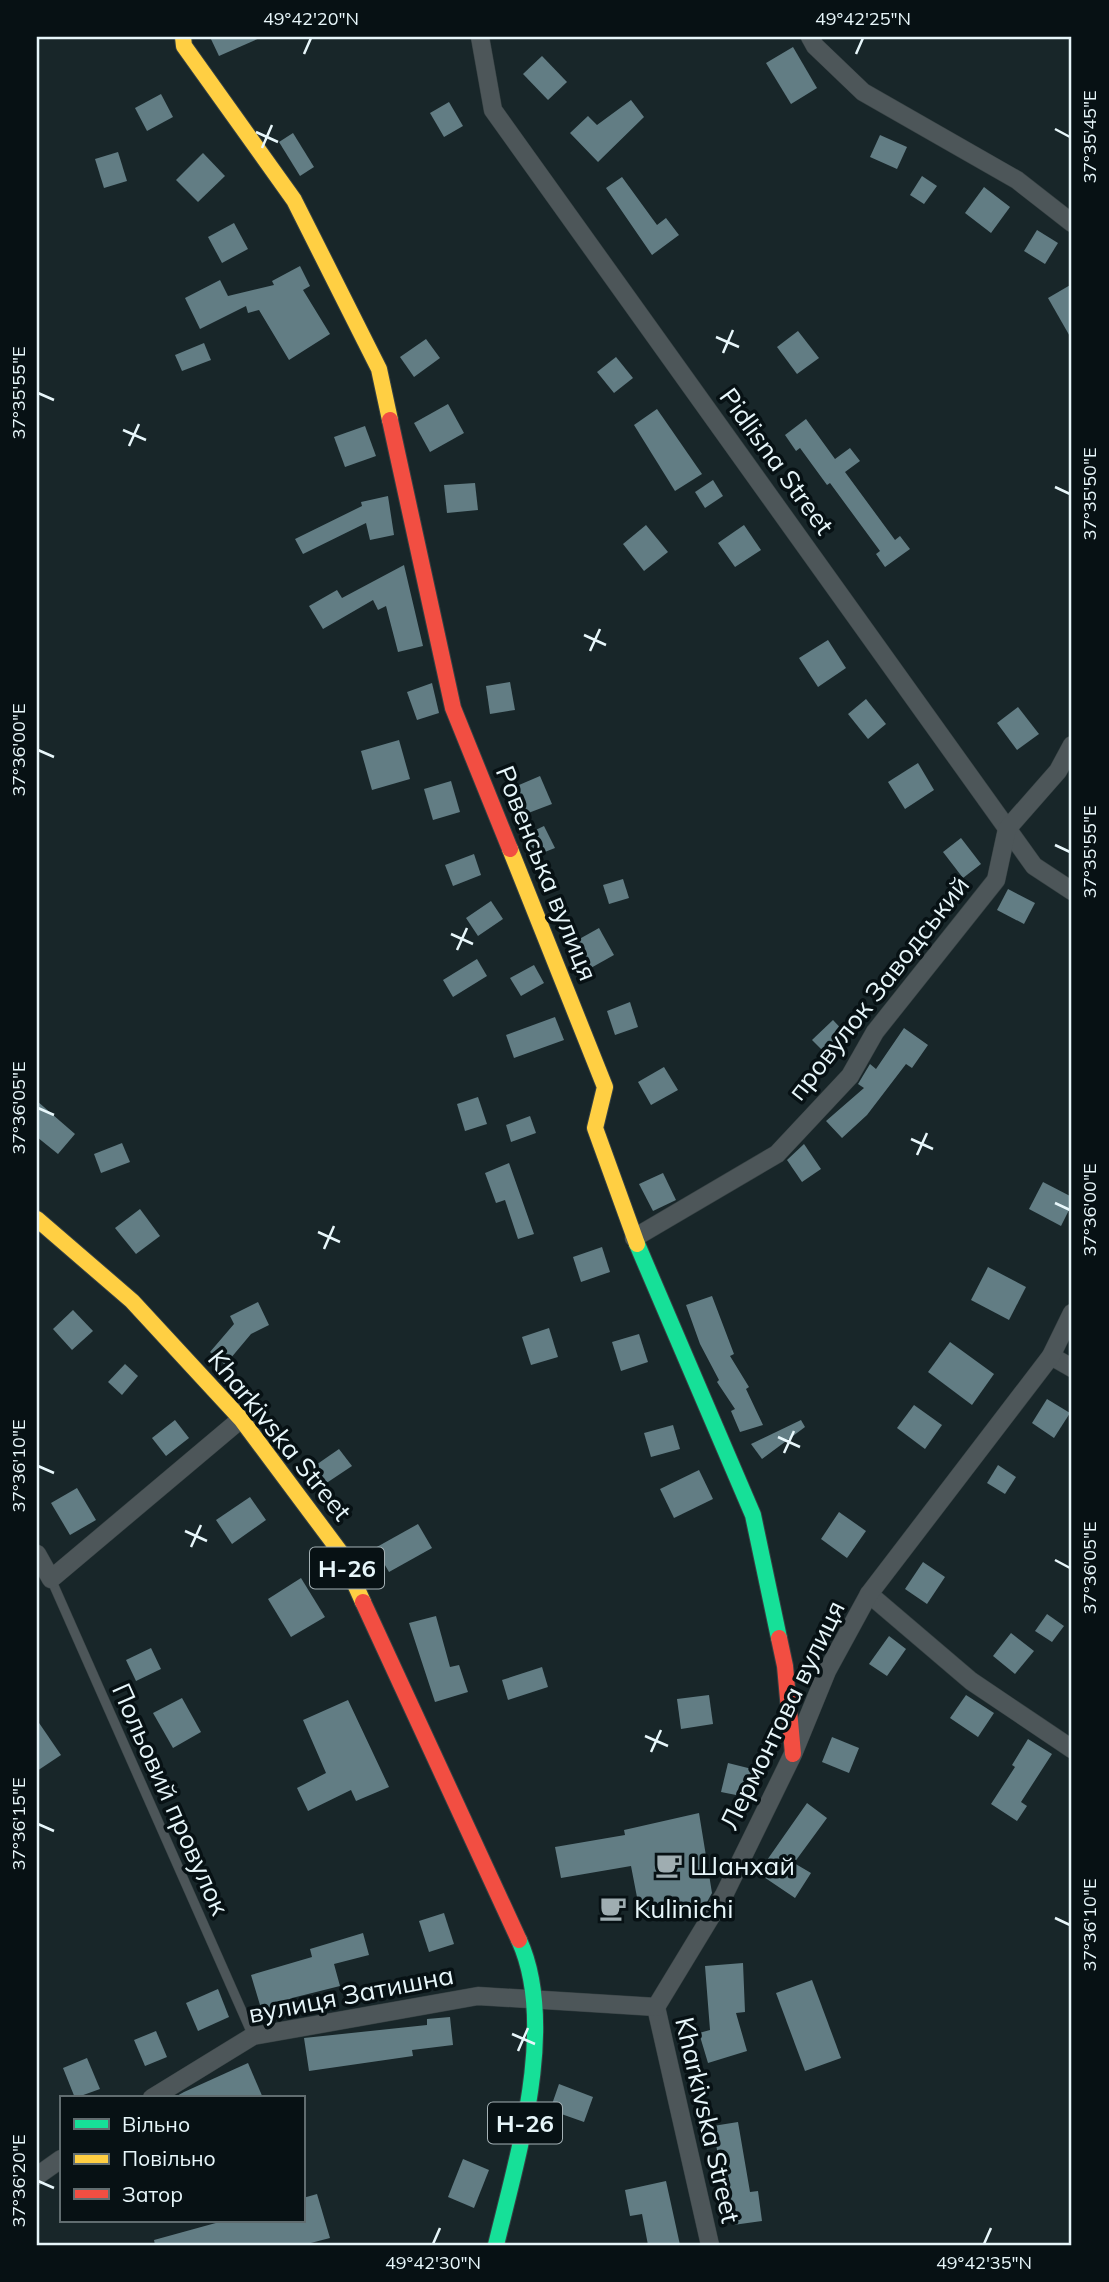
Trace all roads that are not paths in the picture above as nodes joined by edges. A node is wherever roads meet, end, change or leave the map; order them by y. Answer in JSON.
{"nodes":[{"id":1,"x":183,"y":37,"type":"edge"},
{"id":2,"x":480,"y":37,"type":"edge"},
{"id":3,"x":810,"y":37,"type":"edge"},
{"id":4,"x":1072,"y":223,"type":"edge"},
{"id":5,"x":1072,"y":745,"type":"edge"},
{"id":6,"x":1007,"y":829,"type":"junction"},
{"id":7,"x":1072,"y":891,"type":"edge"},
{"id":8,"x":37,"y":1219,"type":"edge"},
{"id":9,"x":634,"y":1238,"type":"junction"},
{"id":10,"x":1072,"y":1313,"type":"edge"},
{"id":11,"x":1051,"y":1356,"type":"junction"},
{"id":12,"x":1072,"y":1368,"type":"edge"},
{"id":13,"x":241,"y":1419,"type":"junction"},
{"id":14,"x":37,"y":1554,"type":"edge"},
{"id":15,"x":51,"y":1579,"type":"junction"},
{"id":16,"x":869,"y":1594,"type":"junction"},
{"id":17,"x":1072,"y":1749,"type":"edge"},
{"id":18,"x":793,"y":1754,"type":"junction"},
{"id":19,"x":534,"y":1998,"type":"junction"},
{"id":20,"x":656,"y":2007,"type":"junction"},
{"id":21,"x":253,"y":2036,"type":"junction"},
{"id":22,"x":155,"y":2096,"type":"edge"},
{"id":23,"x":60,"y":2160,"type":"edge"},
{"id":24,"x":37,"y":2175,"type":"edge"},
{"id":25,"x":496,"y":2245,"type":"edge"},
{"id":26,"x":710,"y":2245,"type":"edge"}],
"edges":[{"from":1,"to":9,"type":"street","name":"Ровенська вулиця"},
{"from":2,"to":6,"type":"street","name":"Pidlisna Street"},
{"from":3,"to":4,"type":"street"},
{"from":5,"to":6,"type":"street","name":"провулок Заводський"},
{"from":6,"to":7,"type":"street","name":"Pidlisna Street"},
{"from":6,"to":9,"type":"street","name":"провулок Заводський"},
{"from":8,"to":13,"type":"street","name":"Kharkivska Street","number":"Н-26"},
{"from":9,"to":18,"type":"street","name":"Ровенська вулиця"},
{"from":10,"to":11,"type":"street","name":"Лермонтова вулиця"},
{"from":11,"to":12,"type":"street"},
{"from":11,"to":16,"type":"street","name":"Лермонтова вулиця"},
{"from":13,"to":15,"type":"street"},
{"from":13,"to":19,"type":"street","name":"Kharkivska Street","number":"Н-26"},
{"from":14,"to":15,"type":"street"},
{"from":15,"to":21,"type":"lane","name":"Польовий провулок"},
{"from":16,"to":17,"type":"street"},
{"from":16,"to":18,"type":"street","name":"Лермонтова вулиця"},
{"from":18,"to":20,"type":"street","name":"Лермонтова вулиця"},
{"from":19,"to":20,"type":"street"},
{"from":19,"to":21,"type":"street","name":"вулиця Затишна"},
{"from":19,"to":25,"type":"street","number":"Н-26"},
{"from":20,"to":26,"type":"street","name":"Kharkivska Street"},
{"from":21,"to":22,"type":"street","name":"вулиця Затишна"},
{"from":23,"to":24,"type":"street"}]}
